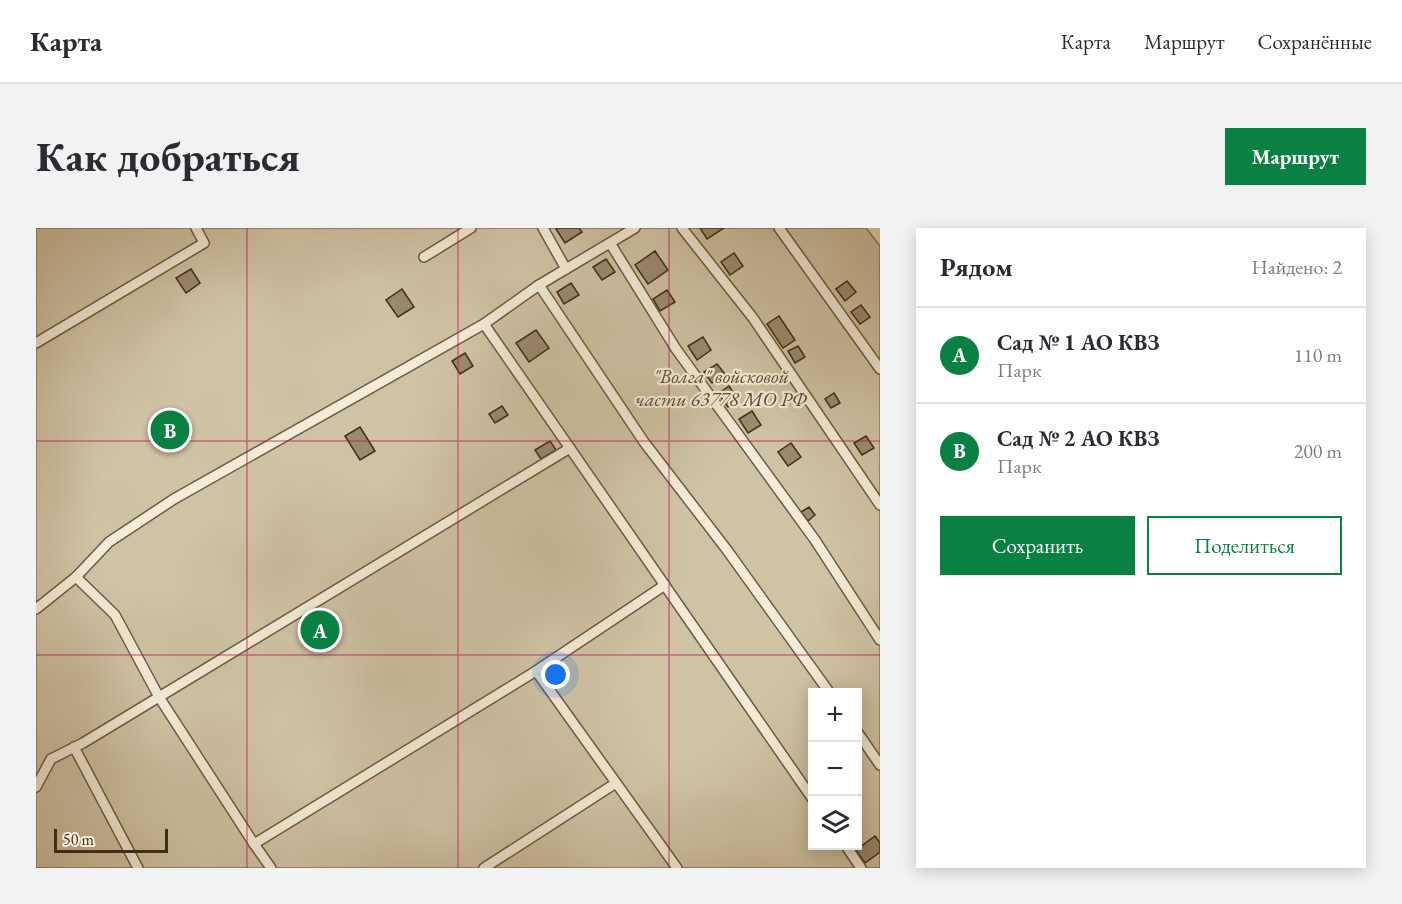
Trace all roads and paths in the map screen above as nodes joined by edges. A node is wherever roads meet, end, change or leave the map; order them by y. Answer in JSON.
{"nodes":[{"id":1,"x":196,"y":228,"type":"edge"},
{"id":2,"x":471,"y":228,"type":"edge"},
{"id":3,"x":543,"y":228,"type":"edge"},
{"id":4,"x":635,"y":228,"type":"edge"},
{"id":5,"x":682,"y":228,"type":"edge"},
{"id":6,"x":779,"y":228,"type":"edge"},
{"id":7,"x":610,"y":243,"type":"junction"},
{"id":8,"x":424,"y":257,"type":"dead end"},
{"id":9,"x":566,"y":269,"type":"junction"},
{"id":10,"x":539,"y":285,"type":"junction"},
{"id":11,"x":484,"y":324,"type":"junction"},
{"id":12,"x":36,"y":343,"type":"edge"},
{"id":13,"x":880,"y":369,"type":"edge"},
{"id":14,"x":570,"y":448,"type":"junction"},
{"id":15,"x":880,"y":505,"type":"edge"},
{"id":16,"x":76,"y":577,"type":"junction"},
{"id":17,"x":665,"y":585,"type":"junction"},
{"id":18,"x":36,"y":609,"type":"edge"},
{"id":19,"x":880,"y":640,"type":"edge"},
{"id":20,"x":536,"y":671,"type":"junction"},
{"id":21,"x":825,"y":688,"type":"edge"},
{"id":22,"x":159,"y":697,"type":"junction"},
{"id":23,"x":862,"y":739,"type":"edge"},
{"id":24,"x":74,"y":747,"type":"junction"},
{"id":25,"x":880,"y":765,"type":"edge"},
{"id":26,"x":616,"y":783,"type":"junction"},
{"id":27,"x":36,"y":787,"type":"edge"},
{"id":28,"x":812,"y":796,"type":"edge"},
{"id":29,"x":254,"y":844,"type":"junction"},
{"id":30,"x":849,"y":850,"type":"edge"},
{"id":31,"x":138,"y":868,"type":"edge"},
{"id":32,"x":271,"y":868,"type":"edge"},
{"id":33,"x":484,"y":868,"type":"edge"},
{"id":34,"x":677,"y":868,"type":"edge"},
{"id":35,"x":861,"y":868,"type":"edge"}],
"edges":[{"from":1,"to":12,"type":"lane"},
{"from":2,"to":8,"type":"lane"},
{"from":3,"to":9,"type":"lane"},
{"from":4,"to":7,"type":"lane"},
{"from":5,"to":15,"type":"lane"},
{"from":6,"to":13,"type":"lane"},
{"from":7,"to":9,"type":"lane"},
{"from":7,"to":19,"type":"lane"},
{"from":9,"to":10,"type":"lane"},
{"from":10,"to":11,"type":"lane"},
{"from":10,"to":21,"type":"lane"},
{"from":11,"to":14,"type":"lane"},
{"from":11,"to":16,"type":"lane"},
{"from":14,"to":17,"type":"lane"},
{"from":14,"to":22,"type":"lane"},
{"from":16,"to":18,"type":"lane"},
{"from":16,"to":22,"type":"lane"},
{"from":17,"to":20,"type":"lane"},
{"from":17,"to":28,"type":"lane"},
{"from":20,"to":26,"type":"lane"},
{"from":20,"to":29,"type":"lane"},
{"from":22,"to":24,"type":"lane"},
{"from":22,"to":29,"type":"lane"},
{"from":23,"to":25,"type":"lane"},
{"from":24,"to":27,"type":"lane"},
{"from":24,"to":31,"type":"lane"},
{"from":26,"to":33,"type":"lane"},
{"from":26,"to":34,"type":"lane"},
{"from":29,"to":32,"type":"lane"},
{"from":30,"to":35,"type":"lane"}]}
